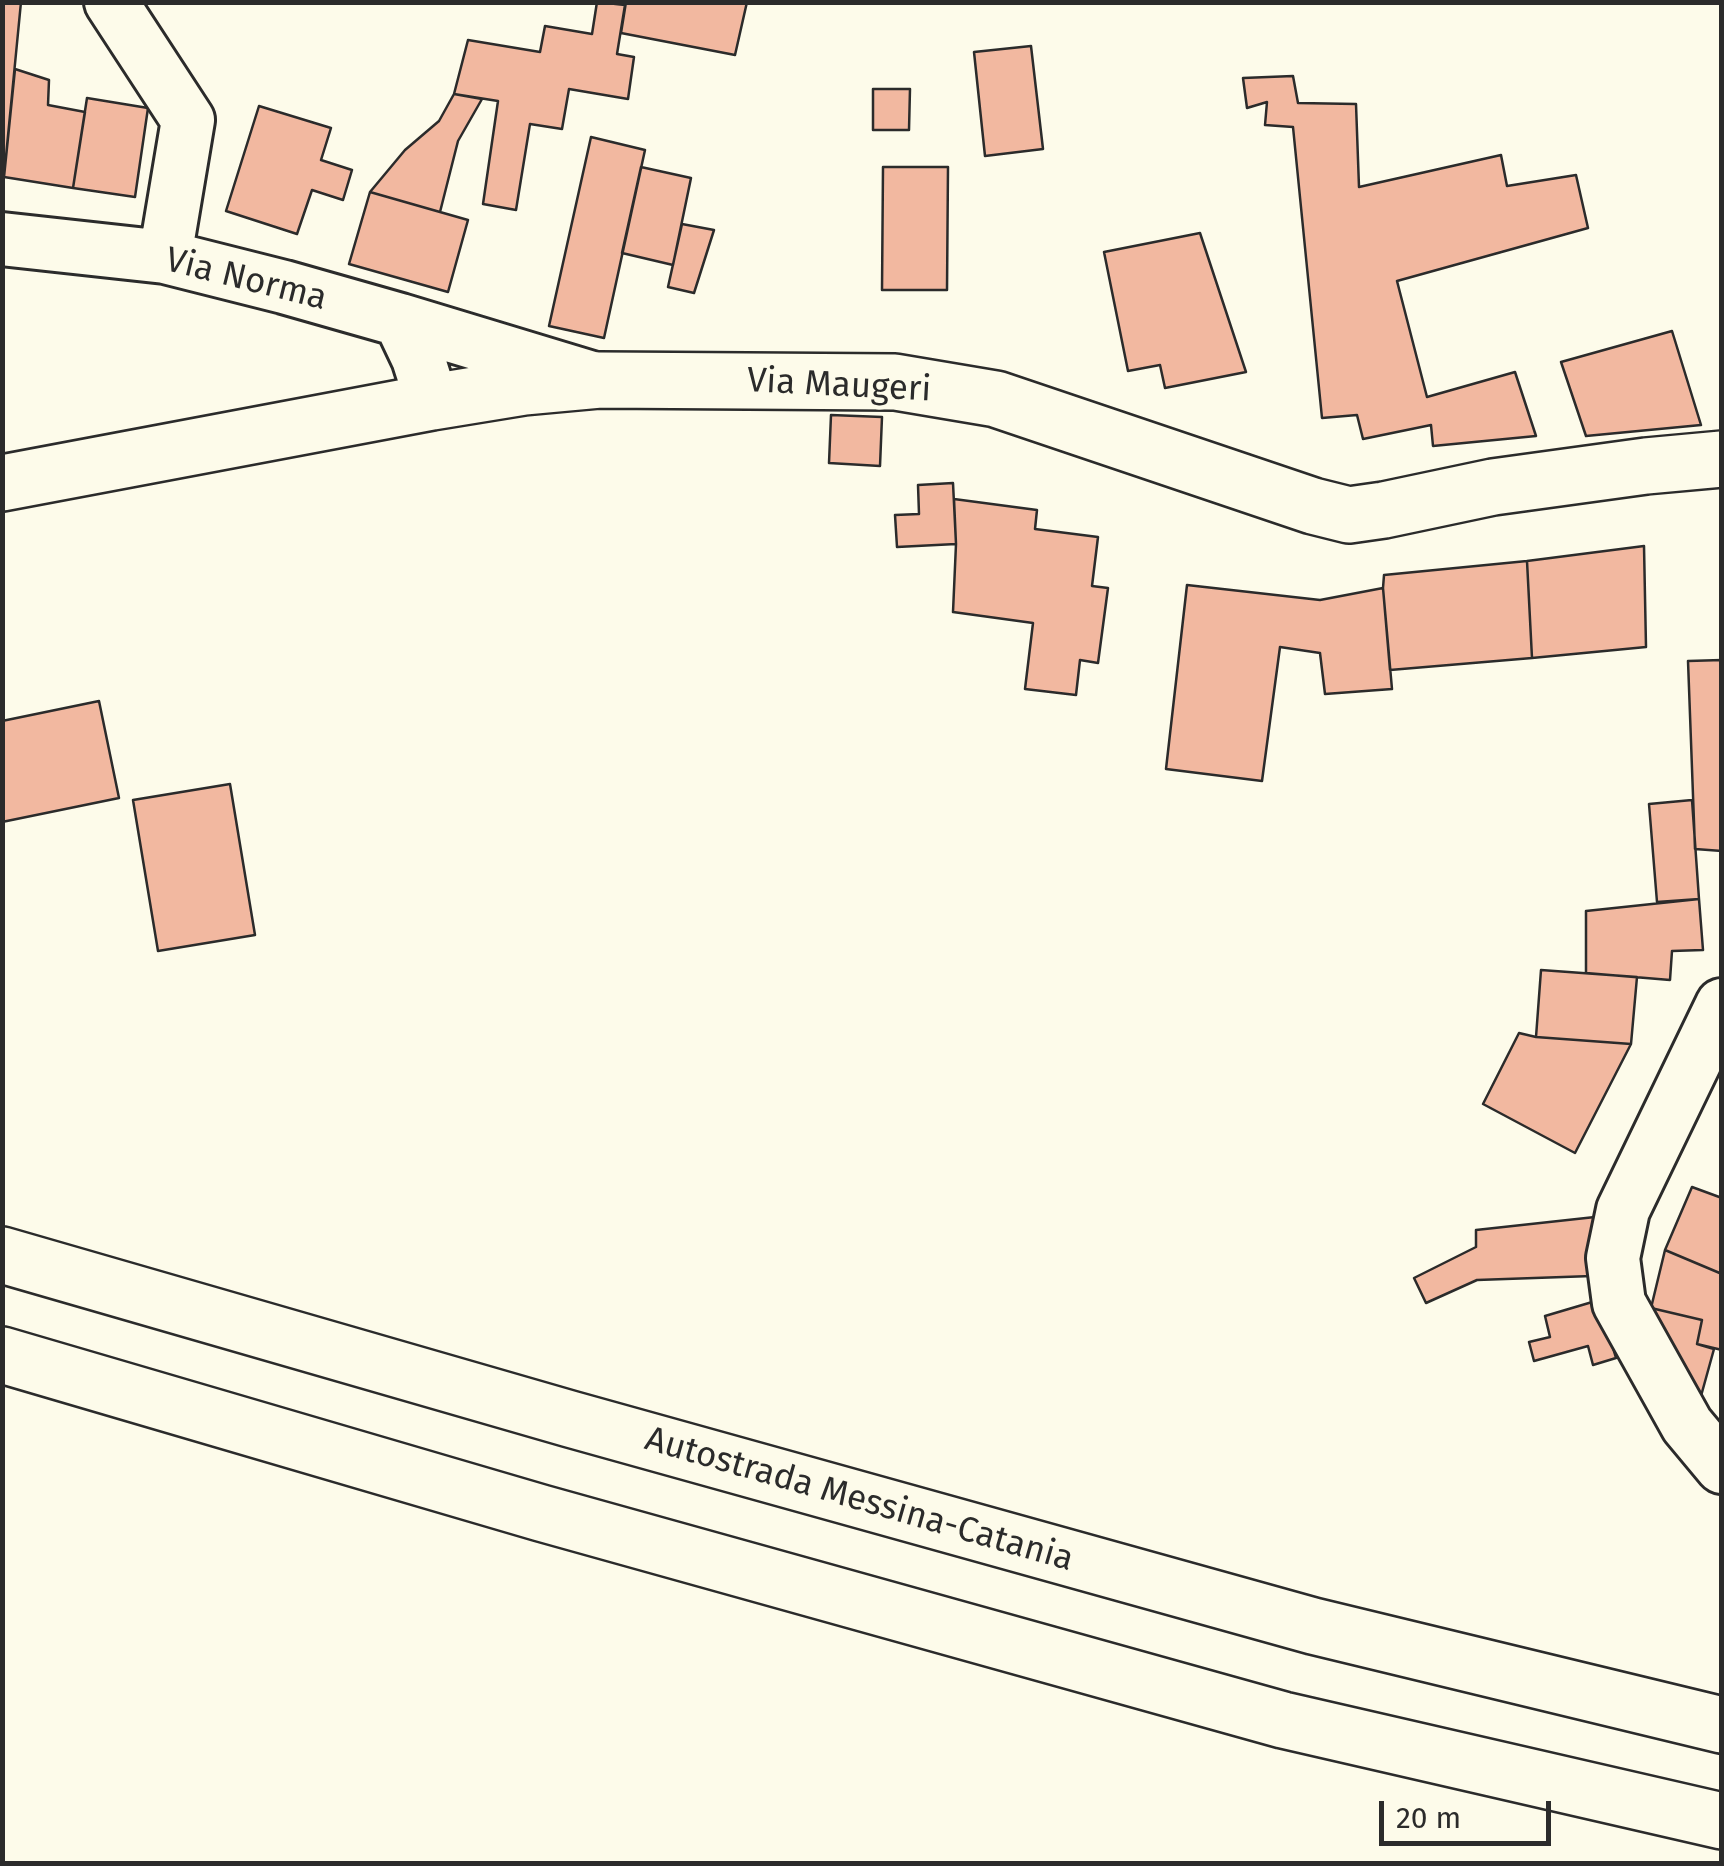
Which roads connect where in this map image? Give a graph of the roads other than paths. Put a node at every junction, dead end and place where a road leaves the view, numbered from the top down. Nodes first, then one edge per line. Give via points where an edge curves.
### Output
1 (111, 2) edge
2 (2, 239) edge
3 (165, 257) junction
4 (400, 320) junction
5 (600, 380) junction
6 (432, 402) junction
7 (1722, 460) edge
8 (2, 483) edge
9 (1722, 1006) edge
10 (2, 1255) edge
11 (2, 1355) edge
12 (1722, 1467) edge
13 (1722, 1725) edge
14 (1722, 1821) edge

1 - 3 street via 188,120
2 - 3 street, Via Norma
3 - 4 street, Via Norma
4 - 5 street, Via Norma
4 - 6 street
5 - 6 main road, Via Maugeri
5 - 7 main road, Via Maugeri via 895,382 996,399 1349,514 1493,487
6 - 8 main road, Via Maugeri
9 - 12 street via 1624,1210 1613,1258 1619,1304 1688,1426
10 - 13 main road, Autostrada Messina-Catania via 1312,1626
11 - 14 main road via 1283,1720

